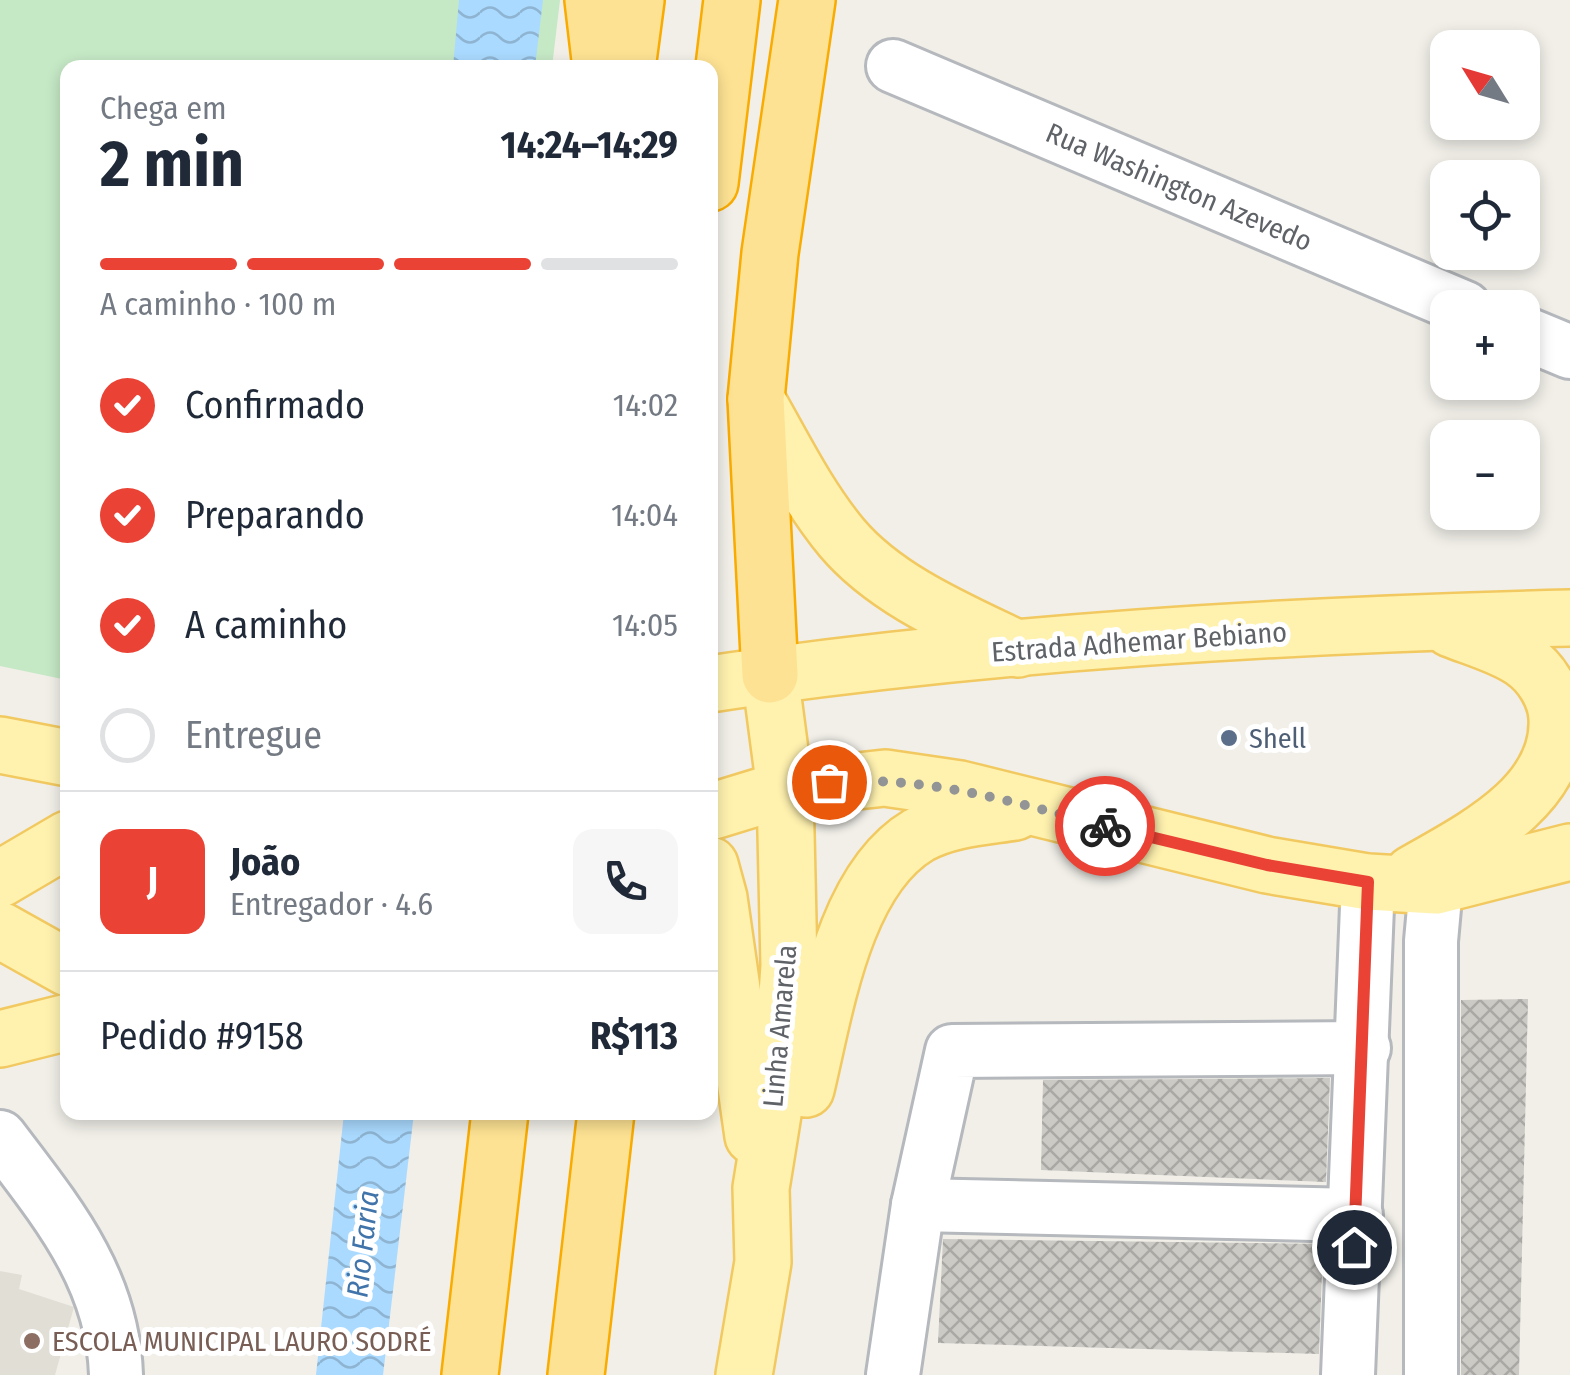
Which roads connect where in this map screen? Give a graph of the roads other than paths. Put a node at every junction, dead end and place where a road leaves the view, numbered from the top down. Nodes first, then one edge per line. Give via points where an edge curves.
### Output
1 (593, 0) edge
2 (636, 0) edge
3 (732, 0) edge
4 (808, 0) edge
5 (599, 60) edge
6 (628, 60) edge
7 (894, 66) dead end
8 (718, 116) edge
9 (1430, 293) edge
10 (1540, 340) edge
11 (1570, 352) edge
12 (756, 399) junction
13 (1570, 618) edge
14 (1435, 622) junction
15 (1018, 650) junction
16 (770, 675) junction
17 (718, 683) edge
18 (0, 745) edge
19 (60, 756) edge
20 (785, 789) junction
21 (1037, 808) junction
22 (718, 810) edge
23 (60, 844) edge
24 (1570, 852) edge
25 (0, 879) edge
26 (1400, 884) junction
27 (718, 894) edge
28 (0, 930) edge
29 (60, 964) edge
30 (60, 1024) edge
31 (0, 1039) edge
32 (1364, 1048) junction
33 (499, 1120) edge
34 (605, 1120) edge
35 (0, 1137) edge
36 (761, 1188) junction
37 (918, 1205) junction
38 (1356, 1215) junction
39 (763, 1262) junction
40 (116, 1375) edge
41 (470, 1375) edge
42 (576, 1375) edge
43 (744, 1375) edge
44 (893, 1375) edge
45 (1348, 1375) edge
46 (1431, 1375) edge

1 - 5 highway
2 - 6 highway
3 - 8 highway
4 - 12 highway
7 - 9 street, Rua Washington Azevedo
10 - 11 street
12 - 15 main road via 810,495 844,540 876,570 941,612
12 - 16 highway
13 - 14 main road, Estrada Adhemar Bebiano
14 - 15 main road, Estrada Adhemar Bebiano
14 - 26 main road via 1520,658 1539,673 1556,706 1558,738 1551,764 1486,831
15 - 16 main road, Estrada Adhemar Bebiano
16 - 17 main road, Estrada Adhemar Bebiano
16 - 20 main road, Linha Amarela
18 - 19 main road
20 - 21 main road via 886,778
20 - 22 main road
20 - 36 main road, Linha Amarela via 788,984
21 - 26 main road via 1234,858
21 - 39 main road via 946,823 916,837 852,917
23 - 25 main road
24 - 26 main road
26 - 32 street
26 - 46 street via 1430,940
27 - 36 main road
28 - 29 main road
30 - 31 main road
32 - 37 street via 952,1051
32 - 38 street
33 - 41 highway
34 - 42 highway
35 - 40 street via 86,1256 106,1304
36 - 39 main road, Linha Amarela
37 - 38 street
37 - 44 street
38 - 45 street
39 - 43 main road, Linha Amarela

